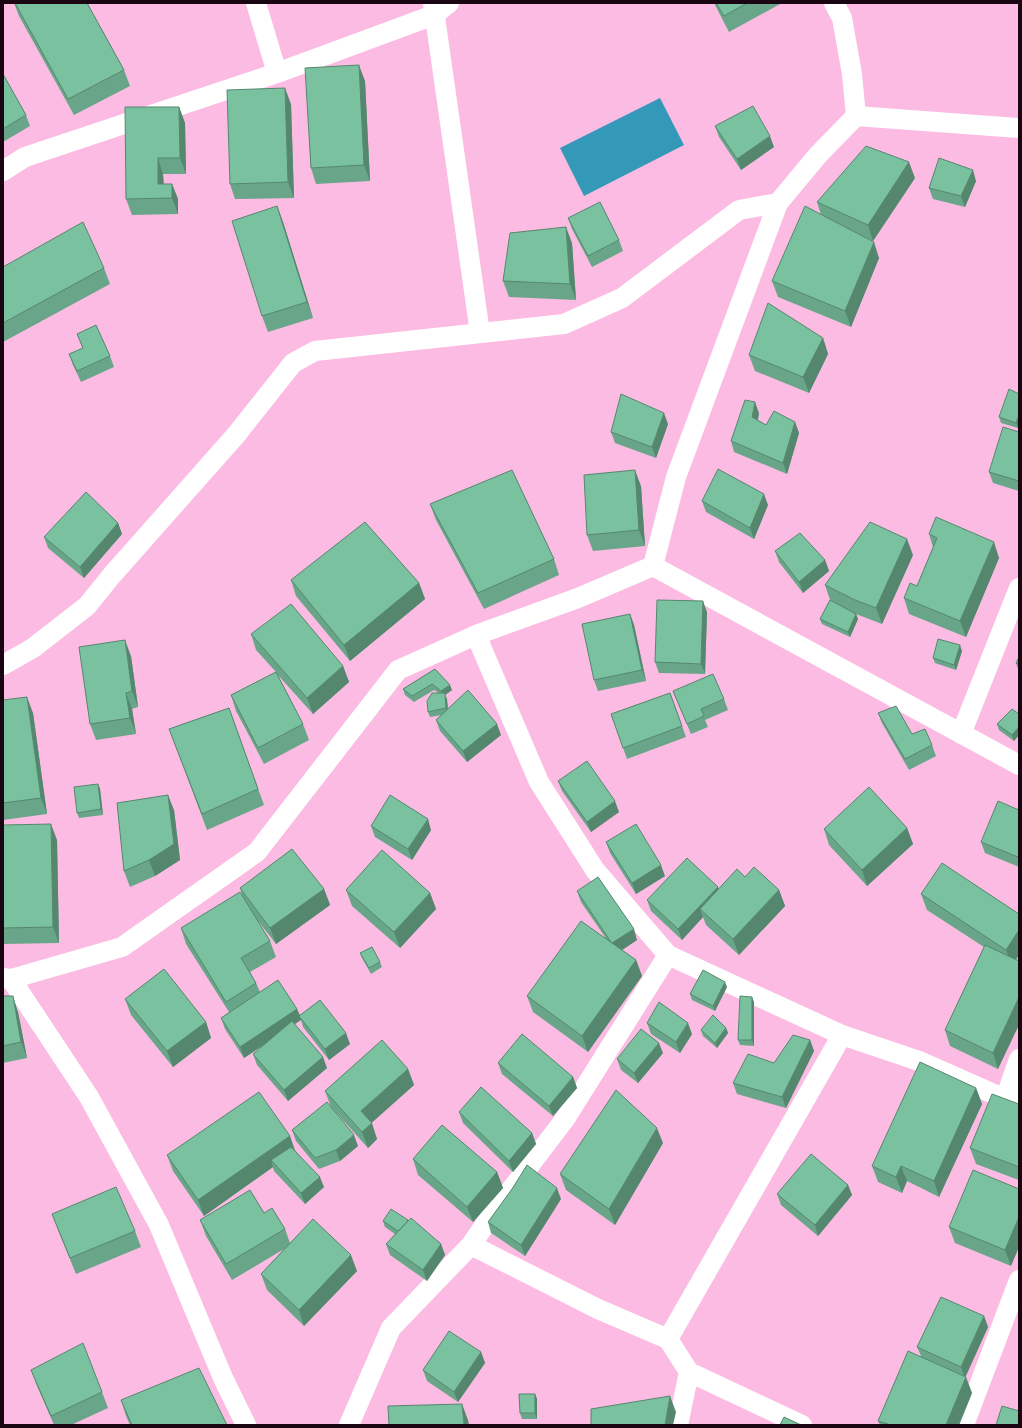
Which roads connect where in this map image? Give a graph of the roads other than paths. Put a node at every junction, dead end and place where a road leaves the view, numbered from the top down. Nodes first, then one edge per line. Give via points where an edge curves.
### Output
1 (256, 3) edge
2 (834, 3) edge
3 (438, 7) edge
4 (277, 73) junction
5 (856, 116) junction
6 (1019, 128) edge
7 (3, 171) edge
8 (778, 203) junction
9 (480, 333) junction
10 (653, 566) junction
11 (1019, 588) edge
12 (476, 635) junction
13 (3, 665) edge
14 (961, 734) junction
15 (1019, 765) edge
16 (668, 955) junction
17 (7, 979) edge
18 (842, 1035) junction
19 (1019, 1059) edge
20 (1012, 1102) edge
21 (471, 1245) junction
22 (1019, 1280) edge
23 (668, 1339) junction
24 (689, 1372) junction
25 (246, 1425) edge
26 (348, 1425) edge
27 (678, 1425) edge
28 (802, 1425) edge
29 (964, 1425) edge

1 - 4 street
2 - 5 street via 842,18
3 - 4 street
3 - 9 street
4 - 7 street via 25,157
5 - 6 street
5 - 8 street via 818,155
8 - 9 street via 739,210 622,298 564,324
8 - 10 street via 676,477
9 - 13 street via 315,351 293,363 236,435 87,606 32,648
10 - 12 street via 578,598
10 - 14 street
11 - 14 street
12 - 16 street via 540,782 595,870
12 - 17 street via 398,670 257,852 122,947
14 - 15 street
16 - 18 street
16 - 21 street via 565,1118
17 - 25 street via 89,1097 159,1225 223,1378
18 - 20 street via 919,1061
18 - 23 street
19 - 20 street
21 - 23 street via 598,1309
21 - 26 street via 391,1328
22 - 29 street
23 - 24 street
24 - 27 street
24 - 28 street

